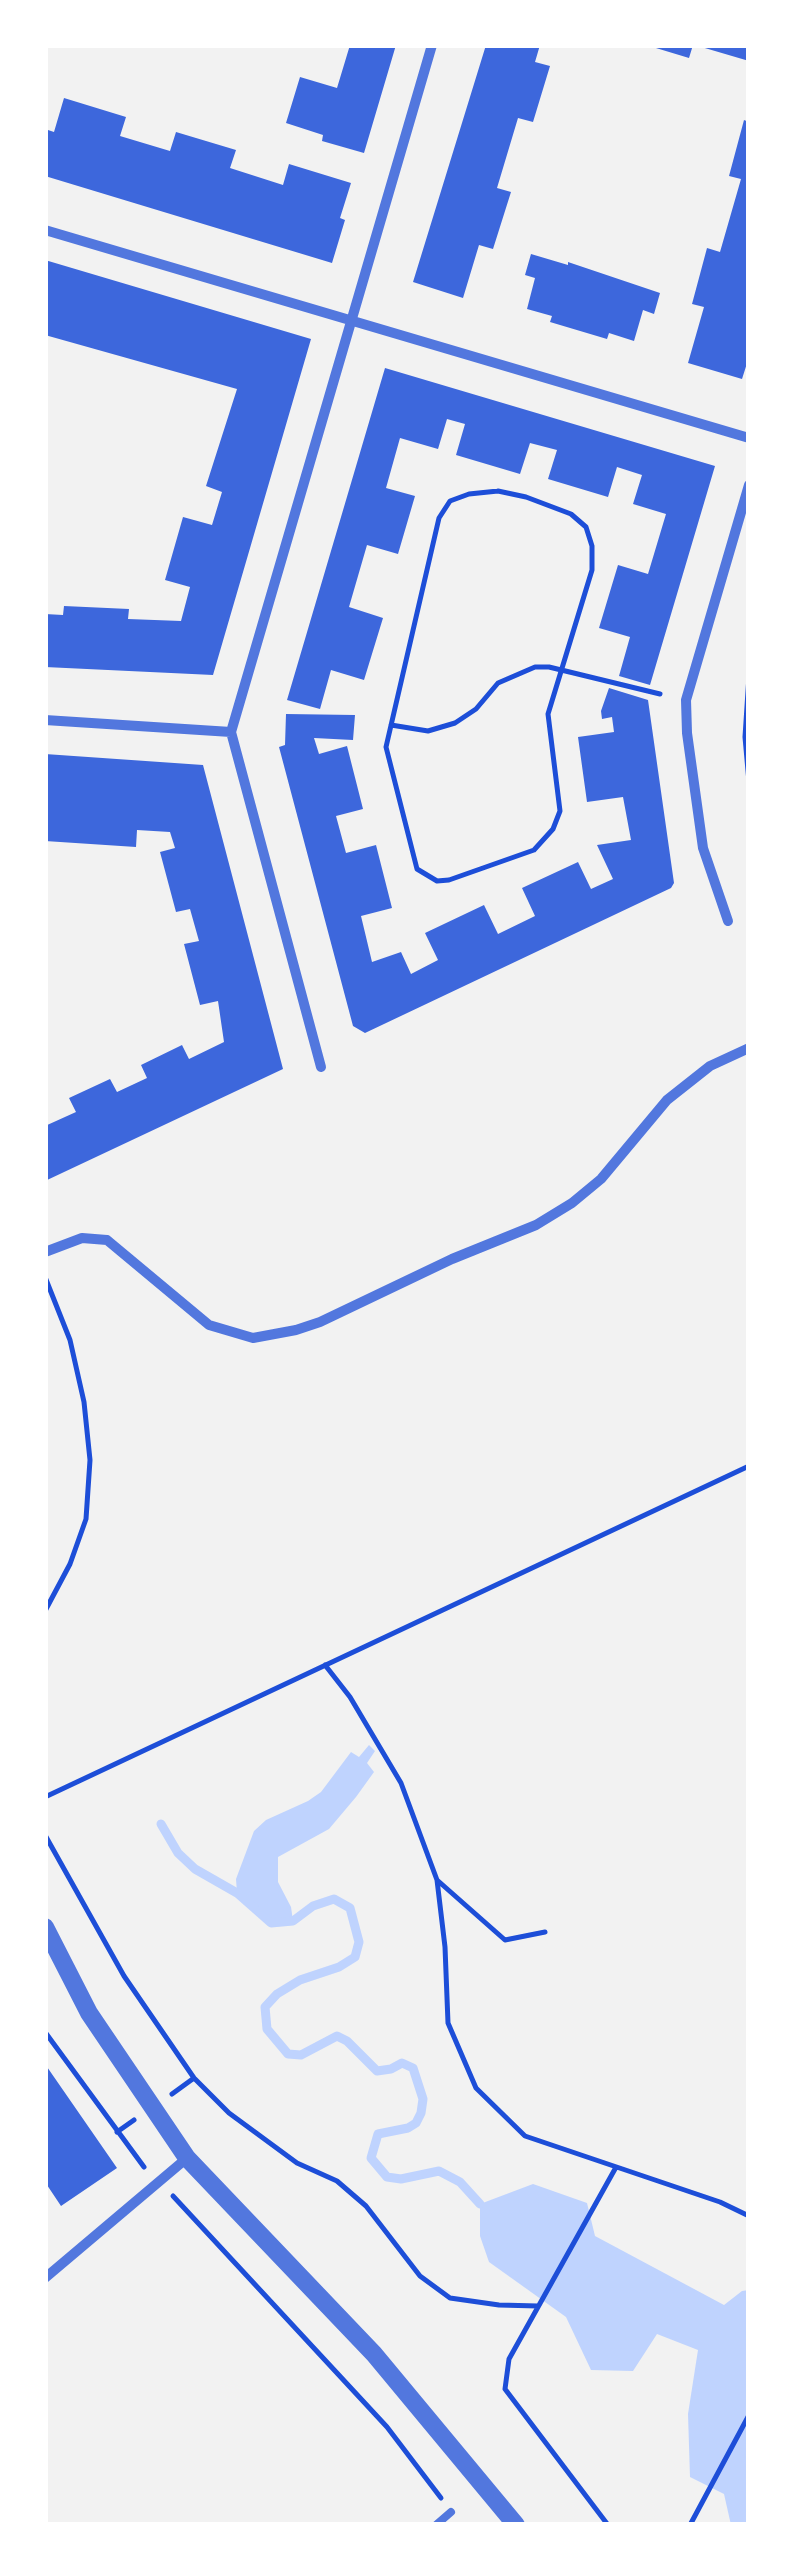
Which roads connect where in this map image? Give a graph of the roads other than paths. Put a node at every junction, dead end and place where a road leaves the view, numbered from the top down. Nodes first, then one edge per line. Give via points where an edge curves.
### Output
1 (432, 45) edge
2 (45, 230) edge
3 (350, 322) junction
4 (749, 438) edge
5 (749, 485) edge
6 (45, 720) edge
7 (231, 732) junction
8 (728, 920) dead end
9 (749, 1048) edge
10 (321, 1067) dead end
11 (45, 1252) edge
12 (45, 1927) edge
13 (186, 2158) junction
14 (45, 2278) edge
15 (451, 2512) dead end
16 (436, 2525) edge
17 (516, 2525) edge

1 - 3 street
2 - 3 street
3 - 4 street
3 - 7 street
5 - 8 street via 686,700 703,848
6 - 7 street
7 - 10 street
9 - 11 street via 710,1066 666,1100 601,1179 572,1203 320,1322 275,1336 253,1338 208,1326 106,1240 82,1238
12 - 13 street via 89,2013
13 - 14 street
13 - 17 street via 374,2354
15 - 16 lane

